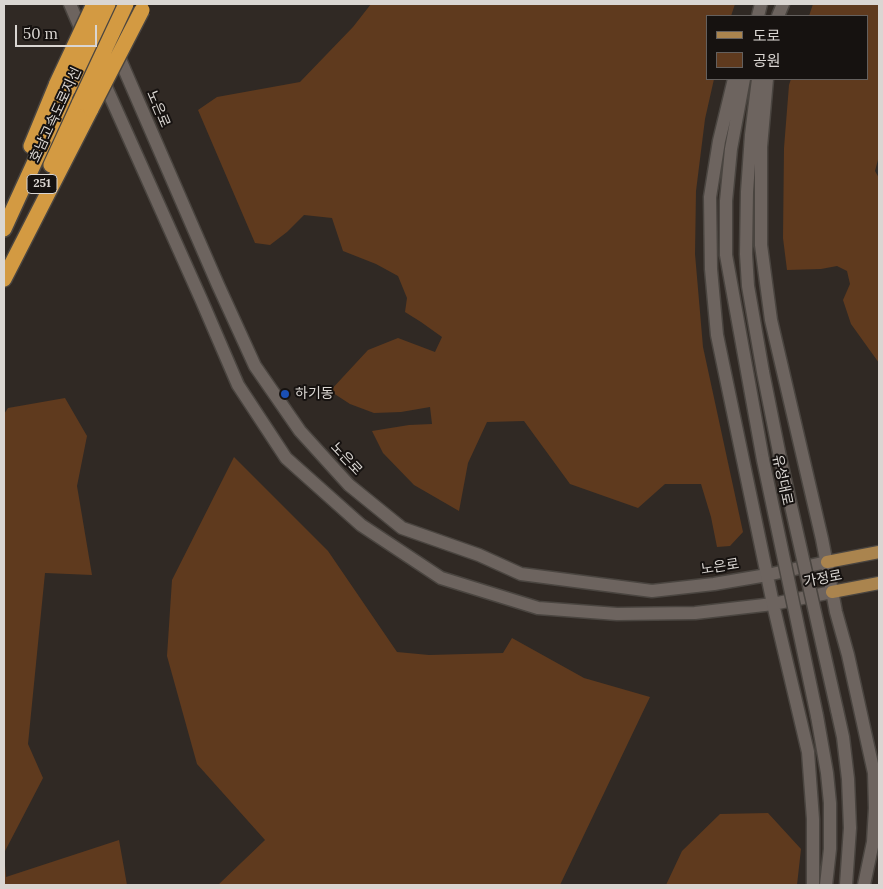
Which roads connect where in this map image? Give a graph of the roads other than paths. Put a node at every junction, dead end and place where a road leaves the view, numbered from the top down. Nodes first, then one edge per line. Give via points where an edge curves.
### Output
1 (70, 4) edge
2 (95, 4) edge
3 (108, 4) edge
4 (126, 4) edge
5 (144, 7) edge
6 (734, 80) edge
7 (744, 80) edge
8 (758, 80) edge
9 (767, 80) edge
10 (62, 86) junction
11 (86, 105) junction
12 (4, 212) edge
13 (4, 229) edge
14 (4, 266) edge
15 (4, 279) edge
16 (879, 552) edge
17 (827, 562) junction
18 (767, 575) junction
19 (879, 583) edge
20 (832, 592) junction
21 (773, 604) junction
22 (876, 837) edge
23 (813, 885) edge
24 (826, 885) edge
25 (846, 885) edge
26 (864, 885) edge

1 - 21 main road via 238,385 286,458 361,526 442,578 538,608 617,614 695,613
2 - 10 highway, bridge
2 - 18 main road, 노은로 via 255,366 300,431 349,485 402,528 479,555 520,574 652,591
3 - 10 highway, 호남고속도로지선 / 251, bridge
4 - 11 highway, 호남고속도로지선 / 251, bridge
5 - 11 highway, bridge
6 - 18 main road via 710,197 711,269 717,335
7 - 24 main road, 유성대로, bridge via 731,149 726,201 726,255 762,460 817,716 830,803
8 - 25 main road, 유성대로, bridge via 747,192 748,286 780,457 843,737 850,828
9 - 17 main road via 761,147 762,254 771,320
10 - 12 highway
10 - 13 highway, 호남고속도로지선 / 251
11 - 14 highway, 호남고속도로지선 / 251
11 - 15 highway
16 - 17 main road, 가정로
17 - 18 main road, 노은로
17 - 20 main road
18 - 21 main road
19 - 20 main road, 가정로
20 - 21 main road, 가정로
20 - 22 main road via 874,773
21 - 23 main road via 808,752 814,819
22 - 26 main road

